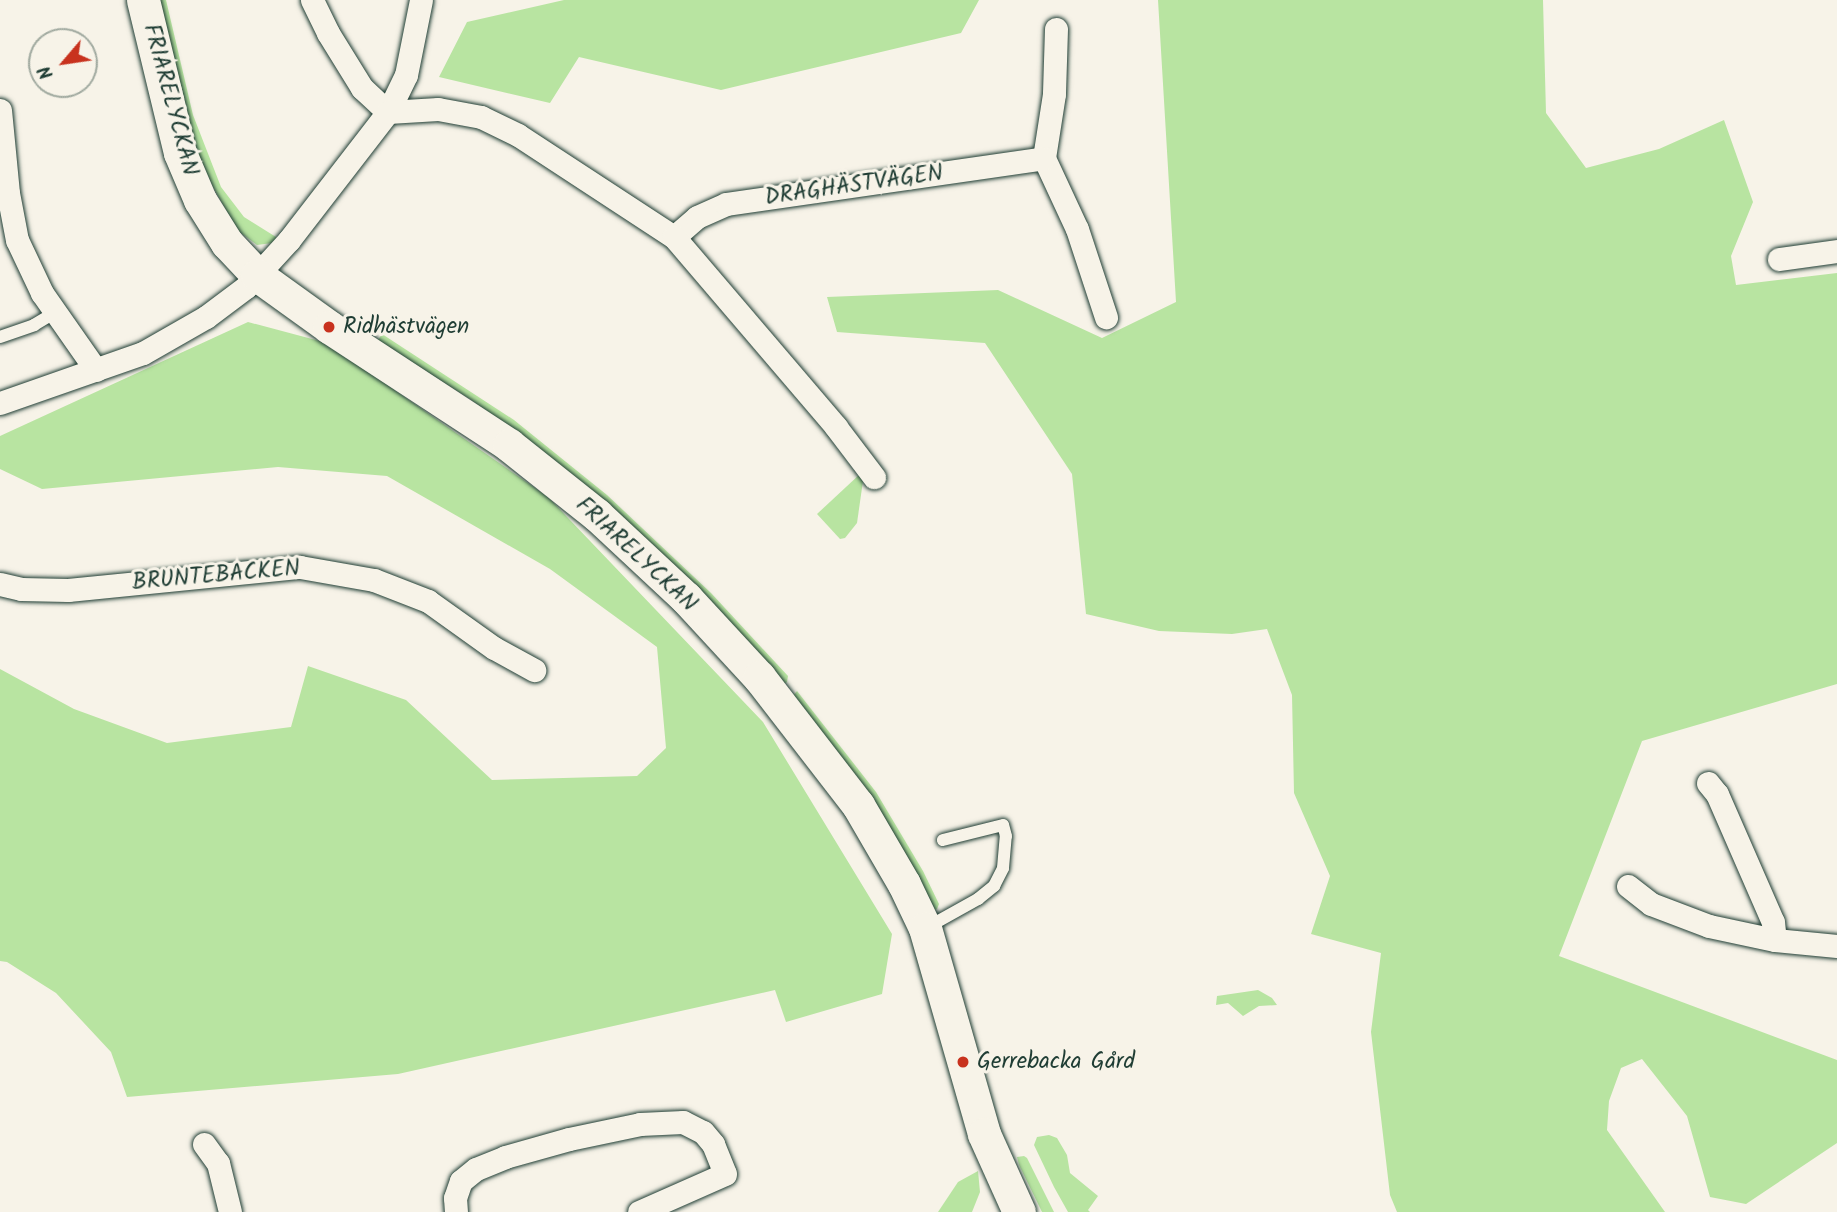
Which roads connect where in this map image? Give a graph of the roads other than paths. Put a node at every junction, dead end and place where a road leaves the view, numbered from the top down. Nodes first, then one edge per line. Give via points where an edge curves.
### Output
1 (143, 0) edge
2 (312, 0) edge
3 (421, 0) edge
4 (1056, 29) dead end
5 (0, 110) edge
6 (388, 112) junction
7 (1044, 158) junction
8 (674, 237) junction
9 (1837, 251) edge
10 (1779, 260) dead end
11 (257, 275) junction
12 (56, 312) junction
13 (1106, 317) dead end
14 (0, 337) edge
15 (96, 370) junction
16 (0, 403) edge
17 (874, 477) dead end
18 (0, 584) edge
19 (534, 670) dead end
20 (1708, 783) dead end
21 (943, 840) dead end
22 (1628, 886) dead end
23 (925, 928) junction
24 (1775, 940) junction
25 (1837, 946) edge
26 (204, 1144) dead end
27 (1017, 1211) edge
28 (230, 1212) edge
29 (456, 1212) edge
30 (639, 1212) edge

1 - 11 street, FRIARELYCKAN via 180,153 200,200 227,243
2 - 6 street via 362,88
3 - 6 street via 406,75
4 - 7 street via 1054,94
5 - 12 street via 17,240 28,269
6 - 8 street via 438,109 481,117 571,168
6 - 11 street
7 - 8 street, DRAGHÄSTVÄGEN via 726,204 697,217
7 - 13 street via 1077,229
8 - 17 street
9 - 10 street
11 - 15 street via 197,323 143,353
11 - 23 street, FRIARELYCKAN via 509,445 597,515 686,598 765,684 858,805
12 - 14 lane
12 - 15 street
15 - 16 street
18 - 19 street, BRUNTEBACKEN via 68,590 300,567 374,580 428,601
20 - 24 street via 1773,922
21 - 23 lane via 1003,825 1003,868 994,886 978,899
22 - 24 street via 1651,904 1709,926
23 - 27 street, FRIARELYCKAN via 984,1134
24 - 25 street
26 - 28 street via 218,1163
29 - 30 street via 461,1181 488,1163 640,1124 674,1121 694,1125 713,1144 725,1174

